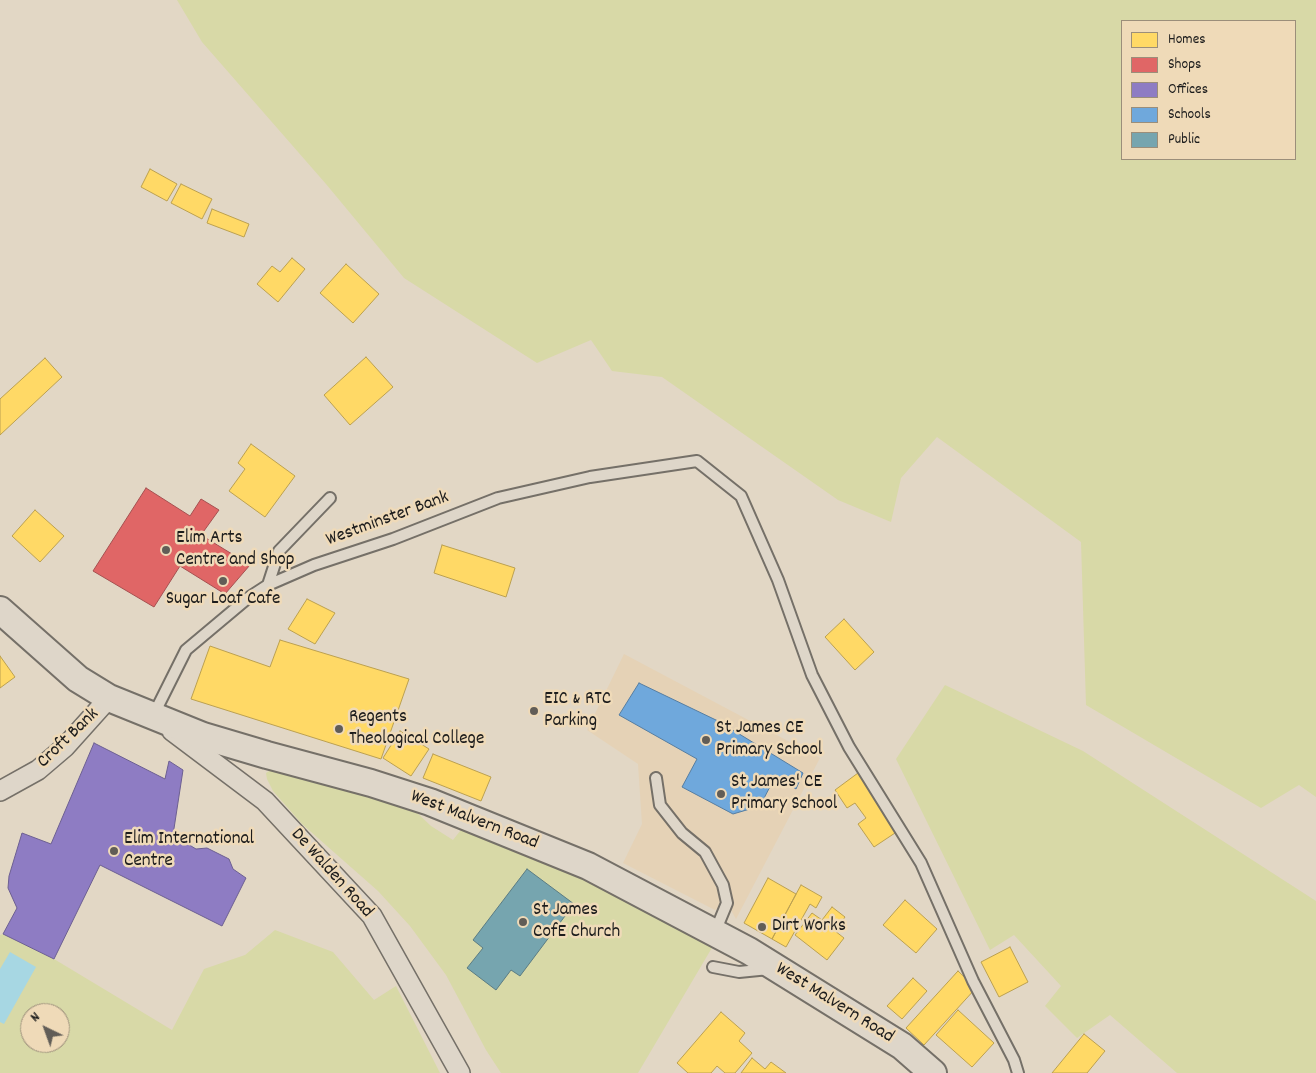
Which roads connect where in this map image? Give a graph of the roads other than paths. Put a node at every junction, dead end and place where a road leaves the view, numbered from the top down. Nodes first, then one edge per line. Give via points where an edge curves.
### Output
1 (330, 498) dead end
2 (268, 585) junction
3 (0, 610) edge
4 (109, 698) junction
5 (153, 716) junction
6 (656, 778) dead end
7 (0, 791) edge
8 (715, 933) junction
9 (713, 967) dead end
10 (777, 969) junction
11 (460, 1073) edge
12 (933, 1073) edge
13 (1018, 1073) edge

1 - 2 lane via 279,551
2 - 5 lane, Westminster Bank via 186,650
2 - 13 lane, Westminster Bank via 314,564 393,539 498,498 590,477 697,462 741,496 778,580 812,675 849,747 921,863
3 - 4 main road, West Malvern Road via 78,679
4 - 5 main road, West Malvern Road
4 - 7 street, Croft Bank via 65,747 38,770
5 - 8 main road, West Malvern Road via 203,736 430,802 588,866
5 - 11 street, De Walden Road via 265,801 372,916
6 - 8 lane via 660,804 682,833 705,852 723,885 727,903
8 - 10 main road, West Malvern Road
9 - 10 lane via 739,972
10 - 12 main road, West Malvern Road via 902,1046

